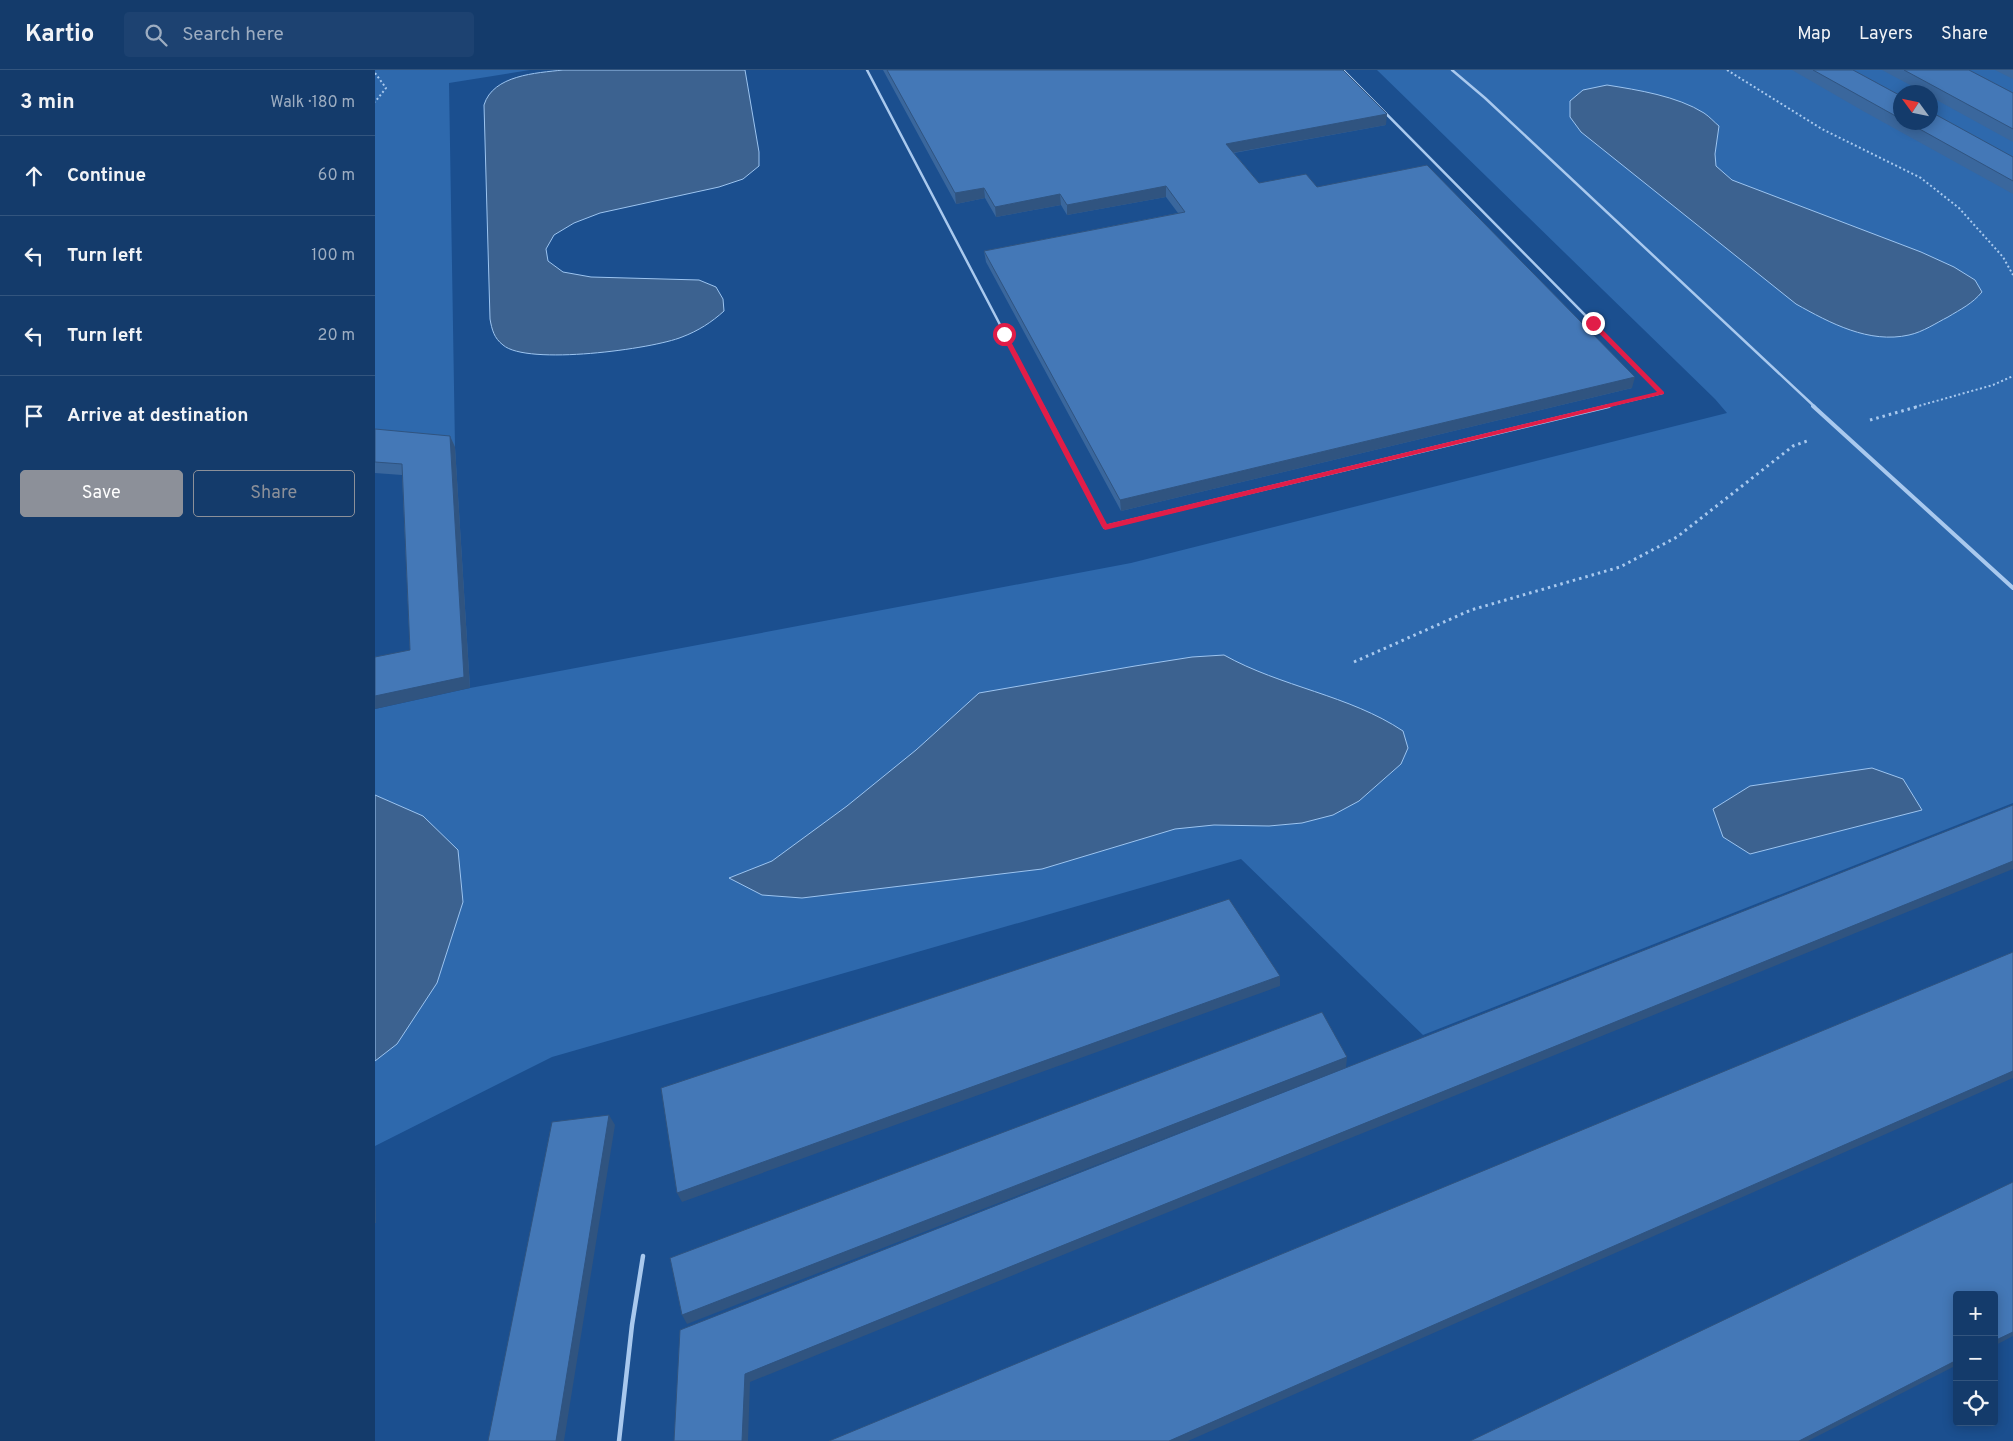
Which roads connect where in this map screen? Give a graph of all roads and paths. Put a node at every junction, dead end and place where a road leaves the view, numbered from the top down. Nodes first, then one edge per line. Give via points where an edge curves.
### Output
1 (867, 70) edge
2 (1343, 70) edge
3 (1452, 70) edge
4 (1727, 70) edge
5 (375, 73) edge
6 (375, 102) edge
7 (2013, 275) edge
8 (2013, 376) edge
9 (1838, 429) junction
10 (2013, 588) edge
11 (1354, 662) dead end
12 (643, 1256) dead end
13 (619, 1441) edge

1 - 2 lane via 1105,527 1662,393
3 - 9 lane
4 - 7 path via 1822,129 1921,178 1959,208 2003,257
5 - 6 path via 386,88
8 - 9 path via 1993,385
9 - 10 lane
9 - 11 path via 1793,446 1677,537 1620,567 1471,610
12 - 13 lane via 631,1326

